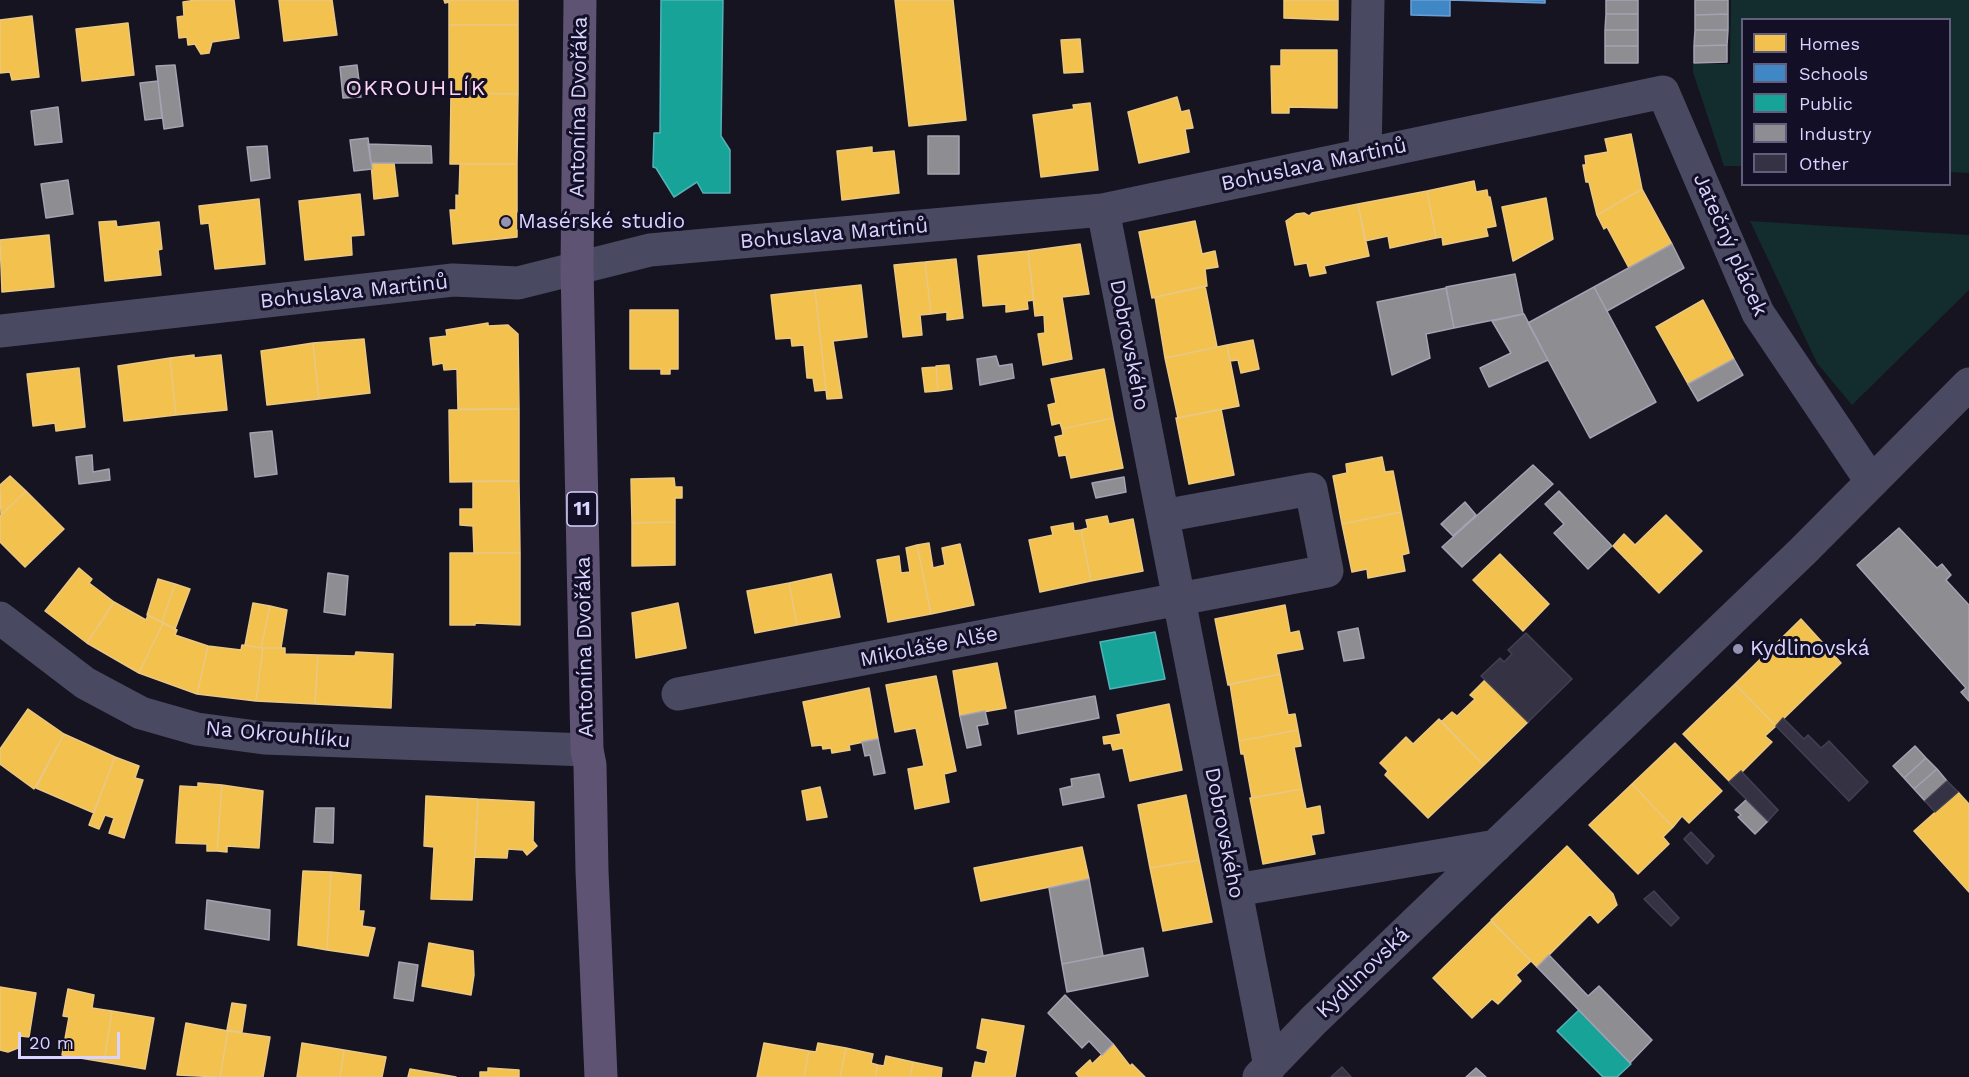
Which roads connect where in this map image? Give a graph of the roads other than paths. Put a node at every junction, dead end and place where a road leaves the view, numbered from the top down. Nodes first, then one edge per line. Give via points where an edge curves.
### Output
1 (580, 0) edge
2 (1368, 0) edge
3 (1663, 92) joint
4 (1365, 154) junction
5 (1103, 210) junction
6 (578, 268) junction
7 (0, 331) edge
8 (1969, 384) edge
9 (1870, 481) junction
10 (1162, 516) junction
11 (1179, 600) junction
12 (0, 618) edge
13 (678, 694) dead end
14 (587, 750) junction
15 (1496, 846) junction
16 (1236, 890) junction
17 (1264, 1072) edge
18 (601, 1077) edge

1 - 6 main road, Antonína Dvořáka / 11
2 - 4 street
3 - 4 street, Bohuslava Martinů
3 - 9 street, Jatečný plácek via 1758,313
4 - 5 street, Bohuslava Martinů
5 - 6 street, Bohuslava Martinů via 656,250
5 - 10 street, Dobrovského
6 - 7 street, Bohuslava Martinů via 519,283 453,280
6 - 14 main road, Antonína Dvořáka / 11
8 - 9 street, Kydlinovská
9 - 15 street, Kydlinovská via 1803,551
10 - 11 street, Dobrovského
10 - 11 street via 1311,489 1327,571
11 - 13 street, Mikoláše Alše
11 - 16 street, Dobrovského
12 - 14 street, Na Okrouhlíku via 85,683 141,714 197,729 264,738
14 - 18 main road, Antonína Dvořáka / 11
15 - 16 street
15 - 17 street, Kydlinovská
16 - 17 street, Dobrovského

